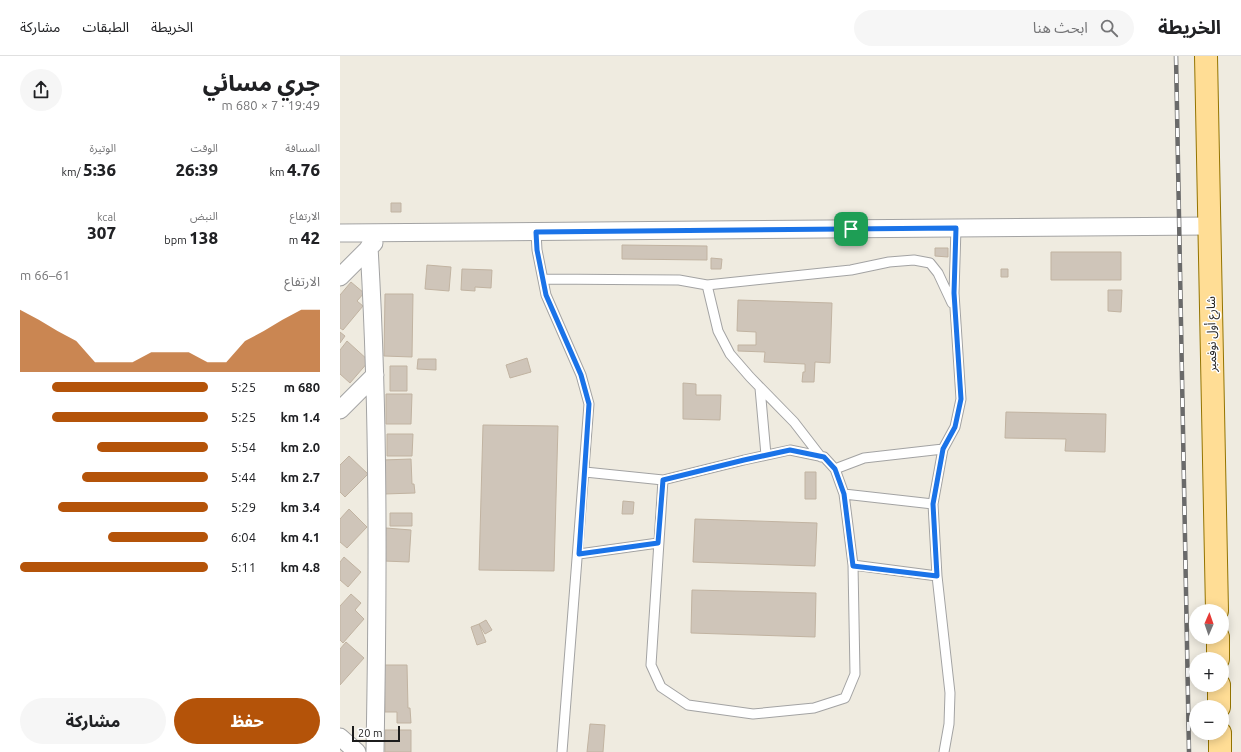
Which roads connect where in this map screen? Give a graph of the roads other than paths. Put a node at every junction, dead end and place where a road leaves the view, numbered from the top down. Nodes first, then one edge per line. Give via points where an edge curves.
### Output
1 (1206, 56) edge
2 (1209, 226) junction
3 (956, 228) junction
4 (536, 232) junction
5 (340, 233) edge
6 (384, 233) junction
7 (369, 247) junction
8 (340, 277) edge
9 (542, 279) junction
10 (707, 285) junction
11 (955, 309) junction
12 (375, 375) junction
13 (760, 388) junction
14 (340, 410) edge
15 (943, 449) junction
16 (766, 455) junction
17 (821, 457) junction
18 (835, 469) junction
19 (585, 472) junction
20 (663, 480) junction
21 (844, 494) junction
22 (933, 504) junction
23 (658, 543) junction
24 (579, 554) junction
25 (853, 566) junction
26 (937, 576) junction
27 (1217, 604) edge
28 (340, 737) edge
29 (1220, 740) edge
30 (357, 752) edge
31 (375, 752) edge
32 (562, 752) edge
33 (944, 752) edge
34 (1220, 752) edge

1 - 2 main road, شارع أول نوفمبر
2 - 3 street
2 - 27 main road, شارع أول نوفمبر
3 - 4 street
3 - 11 lane
4 - 6 street
4 - 9 lane
5 - 6 street
6 - 7 street
7 - 8 street
7 - 12 street
9 - 10 lane via 667,280
9 - 19 lane via 546,295 581,375 589,404
10 - 11 lane via 851,270 914,260 930,263 938,272
10 - 13 lane via 718,330 730,354
11 - 15 lane via 961,399 955,427
12 - 14 street
12 - 31 street via 378,566
13 - 16 lane
13 - 17 lane via 794,422
15 - 18 lane via 864,458
15 - 22 lane
16 - 17 lane via 790,450
16 - 20 lane
17 - 18 lane
18 - 21 lane
19 - 20 lane
19 - 24 lane
20 - 23 lane
21 - 22 lane
21 - 25 lane
22 - 26 lane
23 - 24 lane
23 - 25 lane via 651,665 661,687 688,705 753,714 814,708 845,698 855,674
24 - 32 lane
25 - 26 lane
26 - 33 lane via 950,693 949,724
28 - 30 street
29 - 34 main road

